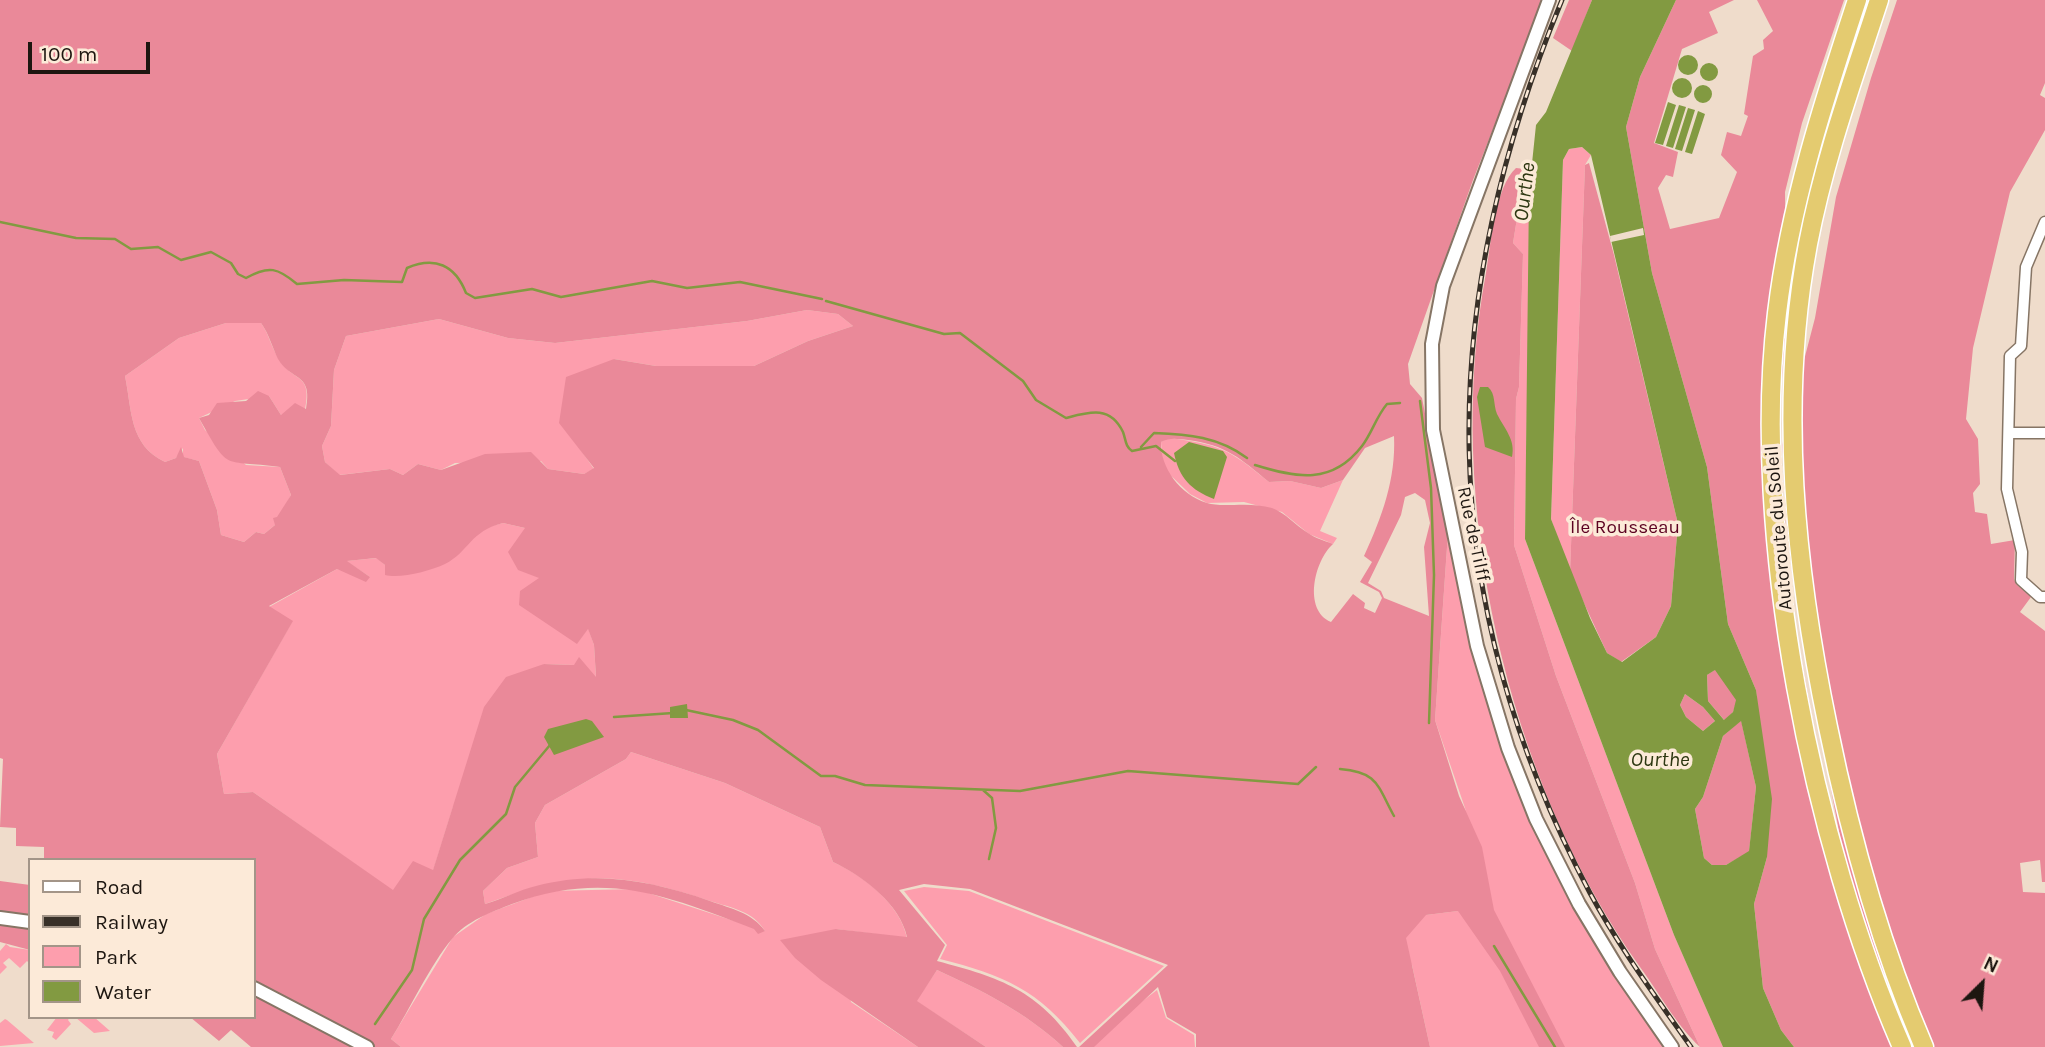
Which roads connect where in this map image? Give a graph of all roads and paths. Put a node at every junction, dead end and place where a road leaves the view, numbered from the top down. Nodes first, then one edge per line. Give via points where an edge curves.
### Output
1 (1549, 0) edge
2 (1857, 0) edge
3 (1879, 0) edge
4 (2045, 222) edge
5 (2009, 433) junction
6 (2045, 433) edge
7 (2045, 597) edge
8 (0, 919) edge
9 (28, 921) edge
10 (256, 989) edge
11 (367, 1047) edge
12 (1672, 1047) edge
13 (1902, 1047) edge
14 (1924, 1047) edge

1 - 12 main road, Rue de Tilff via 1443,286 1432,344 1433,430 1477,646 1513,760 1578,904
2 - 13 highway, Autoroute du Soleil via 1801,179 1788,240 1776,315 1772,462 1785,609 1811,755 1848,895
3 - 14 highway, Autoroute du Soleil via 1824,174 1808,244 1792,390 1793,461 1806,603 1835,762 1868,890
4 - 5 street via 2026,267 2021,346 2010,356
5 - 6 street
5 - 7 street via 2007,489 2022,552 2021,580
8 - 9 main road
10 - 11 main road

